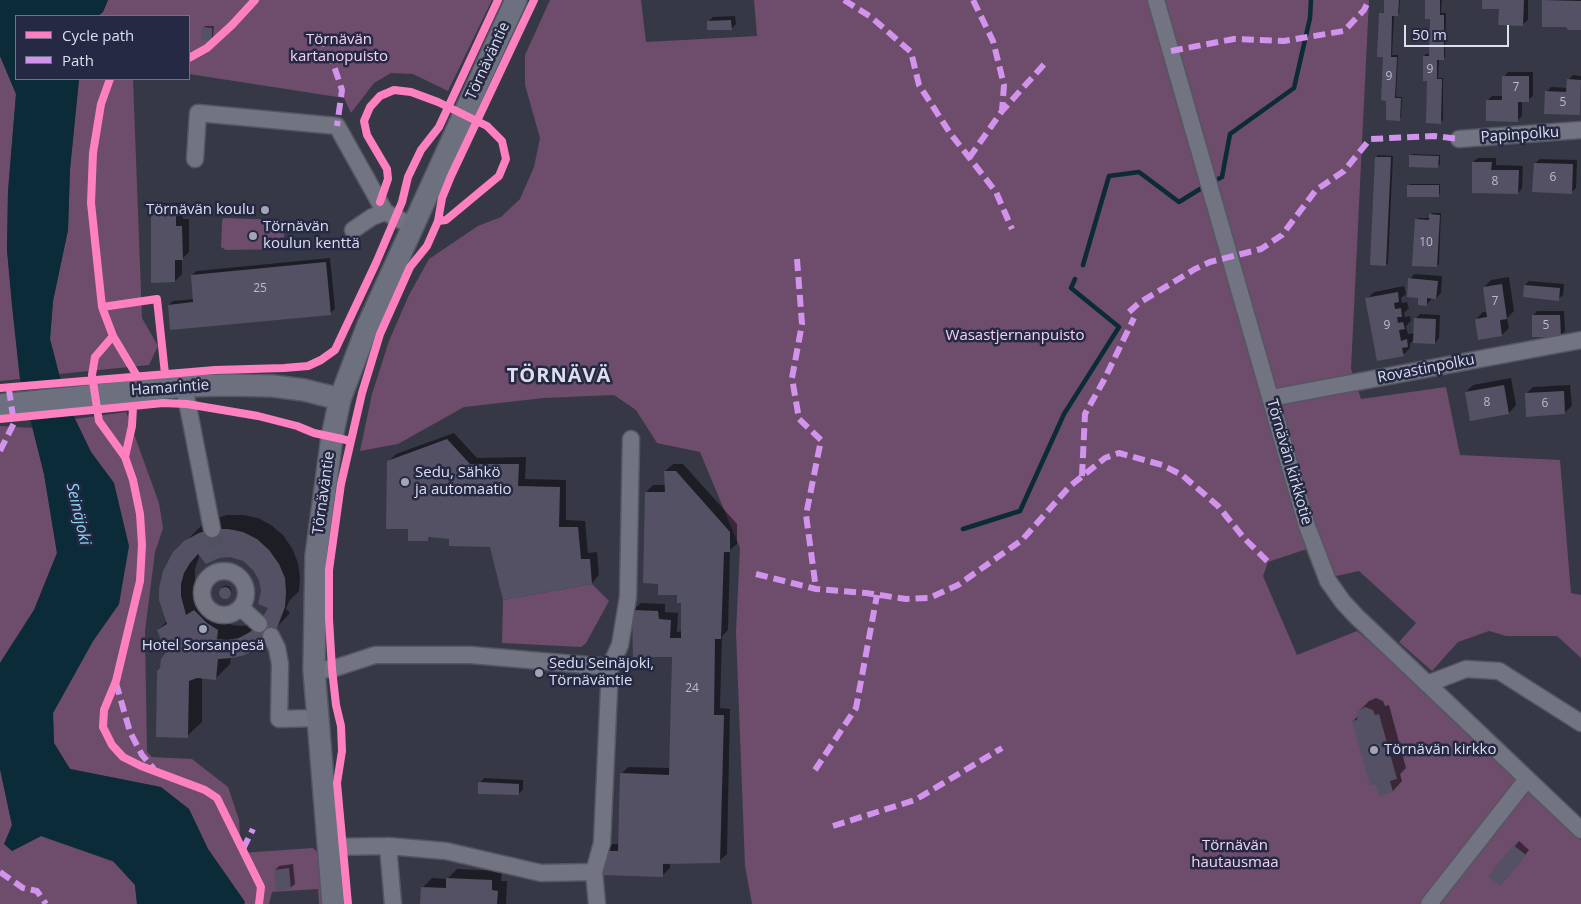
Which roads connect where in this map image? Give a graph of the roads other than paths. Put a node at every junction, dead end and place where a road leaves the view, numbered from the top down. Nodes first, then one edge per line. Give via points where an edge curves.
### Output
1 (516, 0) edge
2 (1156, 0) edge
3 (1581, 130) edge
4 (1458, 139) dead end
5 (196, 159) dead end
6 (385, 212) junction
7 (412, 226) junction
8 (353, 230) dead end
9 (1581, 340) edge
10 (184, 386) junction
11 (340, 398) junction
12 (1271, 398) junction
13 (1, 405) edge
14 (631, 439) dead end
15 (212, 529) tunnel mouth
16 (241, 608) junction
17 (259, 624) dead end
18 (271, 636) dead end
19 (610, 667) junction
20 (314, 670) junction
21 (1427, 684) junction
22 (318, 718) junction
23 (1581, 723) edge
24 (1527, 779) junction
25 (1581, 830) edge
26 (388, 846) junction
27 (328, 847) junction
28 (594, 872) junction
29 (333, 904) edge
30 (393, 904) edge
31 (597, 904) edge
32 (1429, 904) edge

1 - 7 main road, Törnäväntie
2 - 12 street, Törnävän kirkkotie
3 - 4 street, Papinpolku
5 - 6 street via 198,113 337,126
6 - 7 street
6 - 8 street
7 - 11 main road, Törnäväntie
9 - 12 street, Rovastinpolku
10 - 11 main road, Hamarintie via 274,386
10 - 13 main road, Hamarintie
10 - 15 street
11 - 20 main road, Törnäväntie via 316,556
12 - 21 street, Törnävän kirkkotie via 1307,526 1328,581 1342,602
14 - 19 street via 628,597 620,645
16 - 16 street via 235,613 220,615 206,606 202,596 203,585 219,564 235,573 244,583 247,592
16 - 17 street
18 - 22 street via 280,664 279,719
19 - 20 street via 471,655 375,655 332,669
19 - 28 street via 602,843
20 - 22 main road, Törnäväntie
21 - 23 street via 1466,669 1498,671
21 - 24 street, Törnävän kirkkotie
22 - 27 main road, Törnäväntie
24 - 25 street, Törnävän kirkkotie
24 - 32 street
26 - 27 street
26 - 28 street via 446,851 541,873
26 - 30 street
27 - 29 main road, Törnäväntie
28 - 31 street

